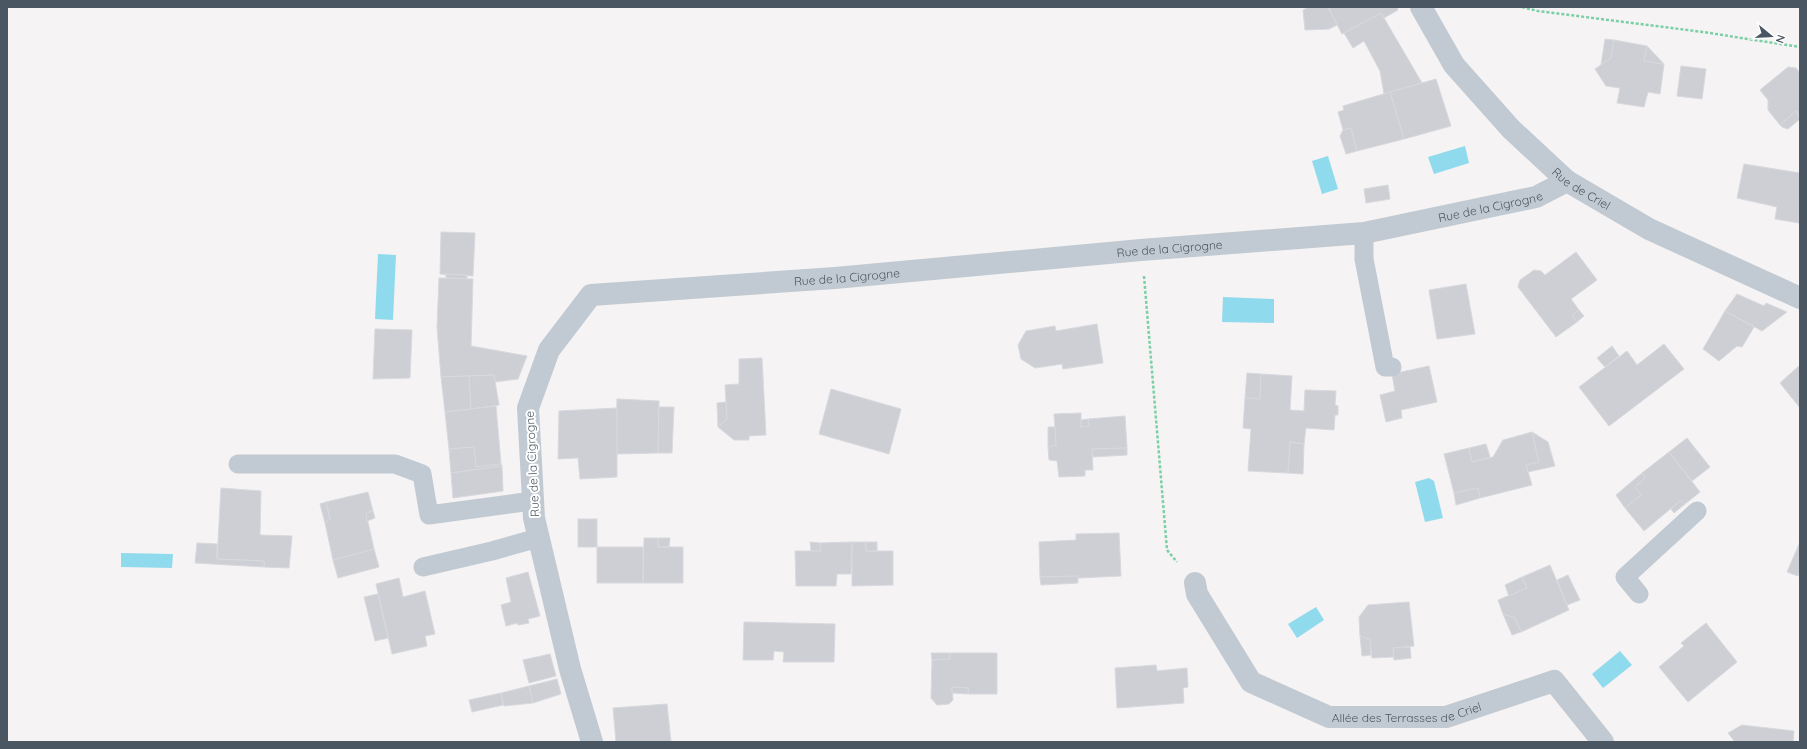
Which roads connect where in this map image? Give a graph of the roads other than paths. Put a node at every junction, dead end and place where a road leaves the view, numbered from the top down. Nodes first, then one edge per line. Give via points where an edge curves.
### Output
1 (1421, 7) edge
2 (1566, 181) junction
3 (1364, 233) junction
4 (1800, 298) edge
5 (1392, 367) dead end
6 (238, 464) dead end
7 (532, 501) junction
8 (1698, 511) dead end
9 (538, 538) junction
10 (423, 568) dead end
11 (1196, 583) road end
12 (1639, 594) dead end
13 (592, 742) edge
14 (1603, 742) edge

1 - 2 street, Rue de Criel via 1454,65 1511,129
2 - 3 street, Rue de la Cigrogne via 1536,197
2 - 4 street, Rue de Criel via 1649,228
3 - 5 lane via 1364,259 1385,367
3 - 7 street, Rue de la Cigrogne via 842,277 591,295 548,350 528,408
6 - 7 lane via 395,464 422,474 429,515
7 - 9 street, Rue de la Cigrogne
8 - 12 lane via 1625,577
9 - 10 lane
9 - 13 street, Rue de la Cigrogne via 570,669
11 - 14 street, Allée des Terrasses de Criel via 1197,594 1251,682 1329,717 1446,716 1554,681

